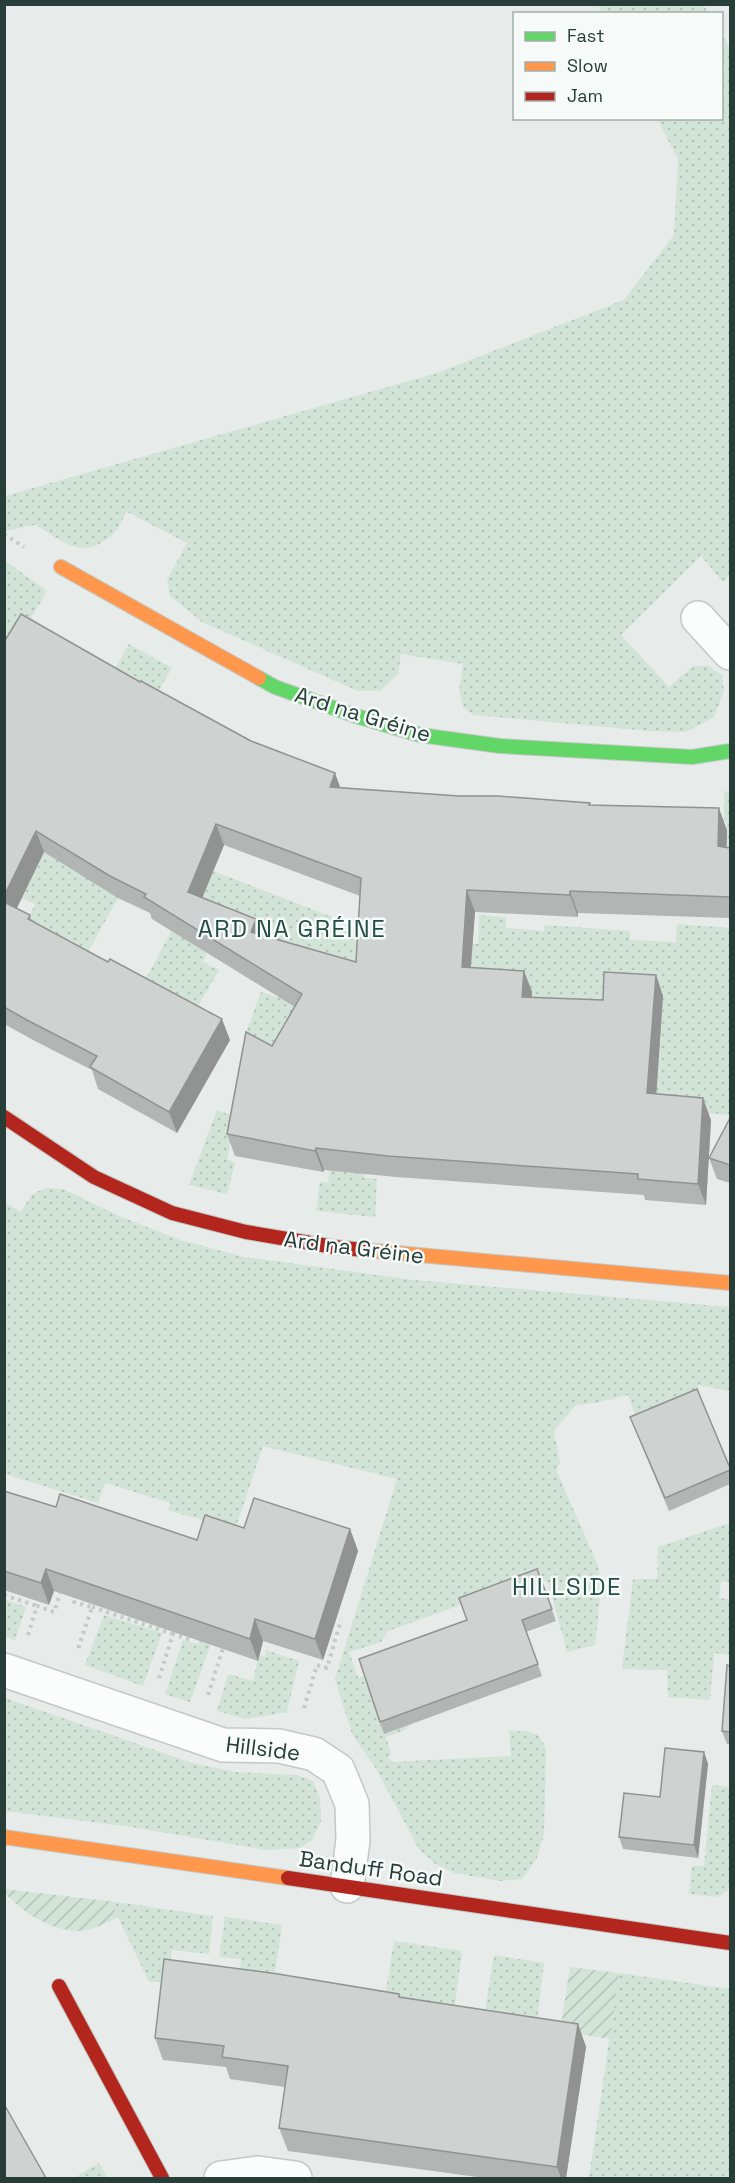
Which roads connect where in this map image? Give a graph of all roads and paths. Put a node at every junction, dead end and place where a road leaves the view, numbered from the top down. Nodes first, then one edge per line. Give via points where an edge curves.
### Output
1 (61, 567) dead end
2 (698, 618) dead end
3 (730, 653) edge
4 (730, 751) edge
5 (4, 1117) edge
6 (730, 1283) edge
7 (65, 1578) edge
8 (79, 1588) edge
9 (4, 1595) edge
10 (37, 1606) junction
11 (92, 1607) junction
12 (341, 1620) dead end
13 (195, 1625) edge
14 (173, 1634) junction
15 (228, 1636) edge
16 (26, 1639) dead end
17 (76, 1658) dead end
18 (4, 1670) edge
19 (156, 1685) dead end
20 (207, 1696) dead end
21 (303, 1712) dead end
22 (4, 1837) edge
23 (347, 1886) junction
24 (730, 1943) edge
25 (59, 1986) dead end
26 (162, 2178) edge
27 (221, 2178) edge
28 (295, 2178) edge

1 - 4 street, Ard na Gréine via 275,687 420,735 500,746 692,758
2 - 3 street
5 - 6 street, Ard na Gréine via 94,1177 172,1214 246,1232 334,1247
7 - 10 path via 54,1612
8 - 11 path via 74,1602
9 - 10 path
10 - 16 path
11 - 14 path
11 - 17 path
12 - 21 path via 327,1668 317,1665
13 - 14 path via 191,1640
14 - 19 path
15 - 20 path
18 - 23 street, Hillside via 223,1745 279,1746 314,1754 338,1770 352,1804 353,1840
22 - 23 street, Banduff Road
23 - 24 street, Banduff Road
25 - 26 street
27 - 28 street via 258,2173

